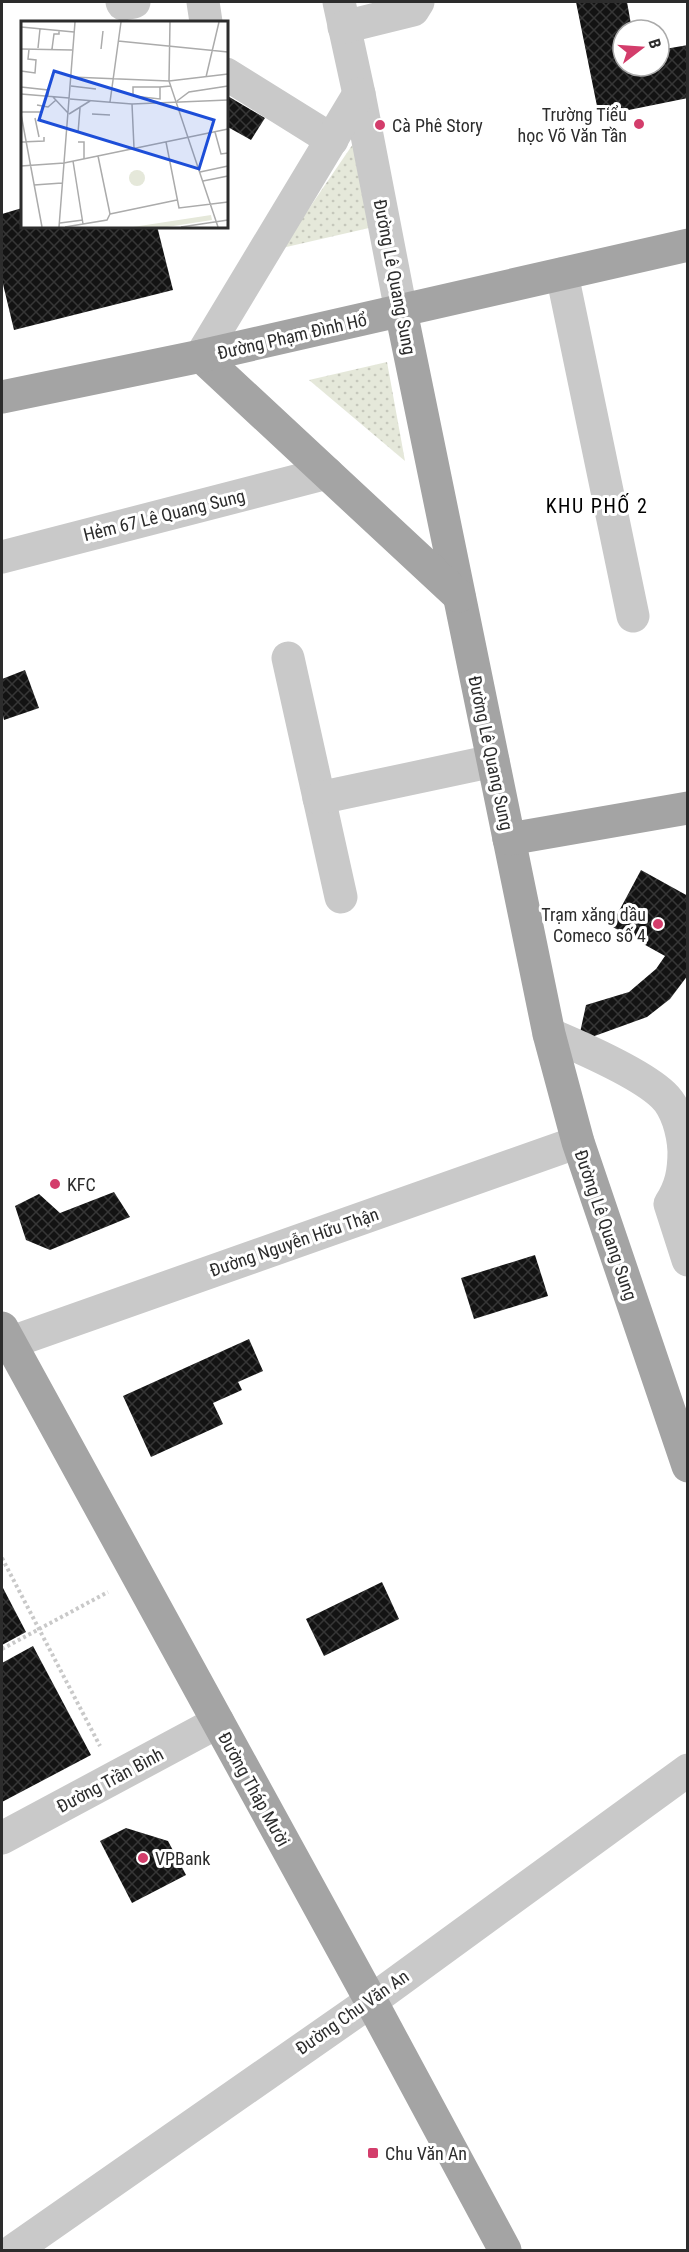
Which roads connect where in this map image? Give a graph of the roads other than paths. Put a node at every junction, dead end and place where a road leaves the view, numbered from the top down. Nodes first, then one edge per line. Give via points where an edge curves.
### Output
1 (122, 2) edge
2 (134, 2) edge
3 (203, 2) edge
4 (418, 2) edge
5 (342, 14) edge
6 (206, 21) edge
7 (228, 75) edge
8 (359, 94) junction
9 (332, 141) junction
10 (686, 253) edge
11 (562, 274) junction
12 (401, 311) junction
13 (201, 356) junction
14 (2, 397) edge
15 (327, 473) junction
16 (2, 556) edge
17 (459, 596) junction
18 (633, 616) dead end
19 (288, 658) dead end
20 (493, 761) junction
21 (319, 798) junction
22 (687, 808) edge
23 (509, 839) junction
24 (342, 897) dead end
25 (549, 1034) junction
26 (682, 1113) edge
27 (578, 1142) junction
28 (687, 1260) edge
29 (5, 1335) edge
30 (687, 1466) edge
31 (218, 1722) junction
32 (687, 1770) edge
33 (2, 1838) edge
34 (371, 2001) junction
35 (14, 2250) edge
36 (505, 2250) edge

1 - 2 street
3 - 6 street
4 - 5 street, Đường Lê Quang Sung via 413,10
5 - 8 street, Đường Lê Quang Sung
7 - 9 street
8 - 9 street
8 - 12 street, Đường Lê Quang Sung
9 - 13 street
10 - 11 main road, Đường Phạm Đình Hổ
11 - 12 main road, Đường Phạm Đình Hổ
11 - 18 street
12 - 13 main road, Đường Phạm Đình Hổ
12 - 17 main road, Đường Lê Quang Sung
13 - 14 main road, Đường Phạm Đình Hổ
13 - 15 main road
15 - 16 street, Hẻm 67 Lê Quang Sung
15 - 17 main road
17 - 20 main road, Đường Lê Quang Sung
19 - 21 street
20 - 21 street
20 - 23 main road, Đường Lê Quang Sung
21 - 24 street
22 - 23 main road
23 - 25 main road, Đường Lê Quang Sung
25 - 26 street via 642,1080
25 - 27 main road, Đường Lê Quang Sung
26 - 28 street via 684,1168 679,1190 670,1204
27 - 29 street, Đường Nguyễn Hữu Thận
27 - 30 main road, Đường Lê Quang Sung
29 - 31 main road, Đường Tháp Mười
31 - 33 street, Đường Trần Bình
31 - 34 main road, Đường Tháp Mười
32 - 34 street, Đường Chu Văn An
34 - 35 street, Đường Chu Văn An
34 - 36 main road, Đường Tháp Mười

